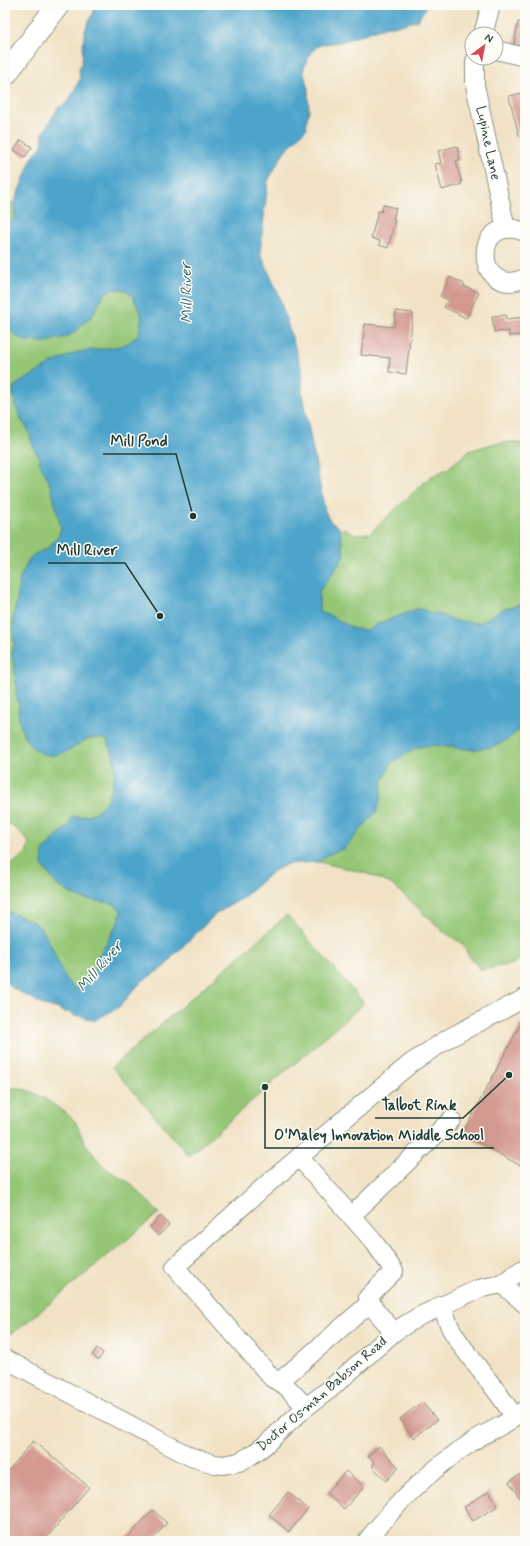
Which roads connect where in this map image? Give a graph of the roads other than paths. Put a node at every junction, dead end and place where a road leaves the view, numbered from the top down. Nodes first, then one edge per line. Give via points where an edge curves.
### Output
1 (58, 5) edge
2 (491, 5) edge
3 (485, 26) edge
4 (504, 52) edge
5 (525, 57) edge
6 (475, 66) edge
7 (5, 75) edge
8 (506, 228) junction
9 (525, 232) edge
10 (525, 278) edge
11 (525, 998) edge
12 (450, 1120) dead end
13 (299, 1157) junction
14 (351, 1216) junction
15 (525, 1268) edge
16 (502, 1284) junction
17 (371, 1302) junction
18 (525, 1304) edge
19 (442, 1306) junction
20 (394, 1332) junction
21 (5, 1359) edge
22 (279, 1382) junction
23 (306, 1407) junction
24 (520, 1414) edge
25 (367, 1541) edge

1 - 7 main road
2 - 3 street
4 - 5 street
6 - 8 street, Lupine Lane via 475,85
8 - 9 street via 516,228
8 - 10 street via 489,240 485,250 485,261 489,270 506,282 517,282
11 - 13 street via 449,1038 411,1063
12 - 14 street
13 - 14 street
13 - 22 street via 175,1267 272,1378
14 - 17 street via 374,1242 394,1271 368,1297
15 - 16 street
16 - 18 street
16 - 19 street, Doctor Osman Babson Road via 478,1289
17 - 20 street
17 - 22 street
19 - 20 street, Doctor Osman Babson Road via 418,1316
19 - 24 street via 459,1342
20 - 23 street, Doctor Osman Babson Road
21 - 23 street, Doctor Osman Babson Road via 191,1457 215,1464 231,1464 250,1456
22 - 23 street
24 - 25 street via 441,1464 405,1497

